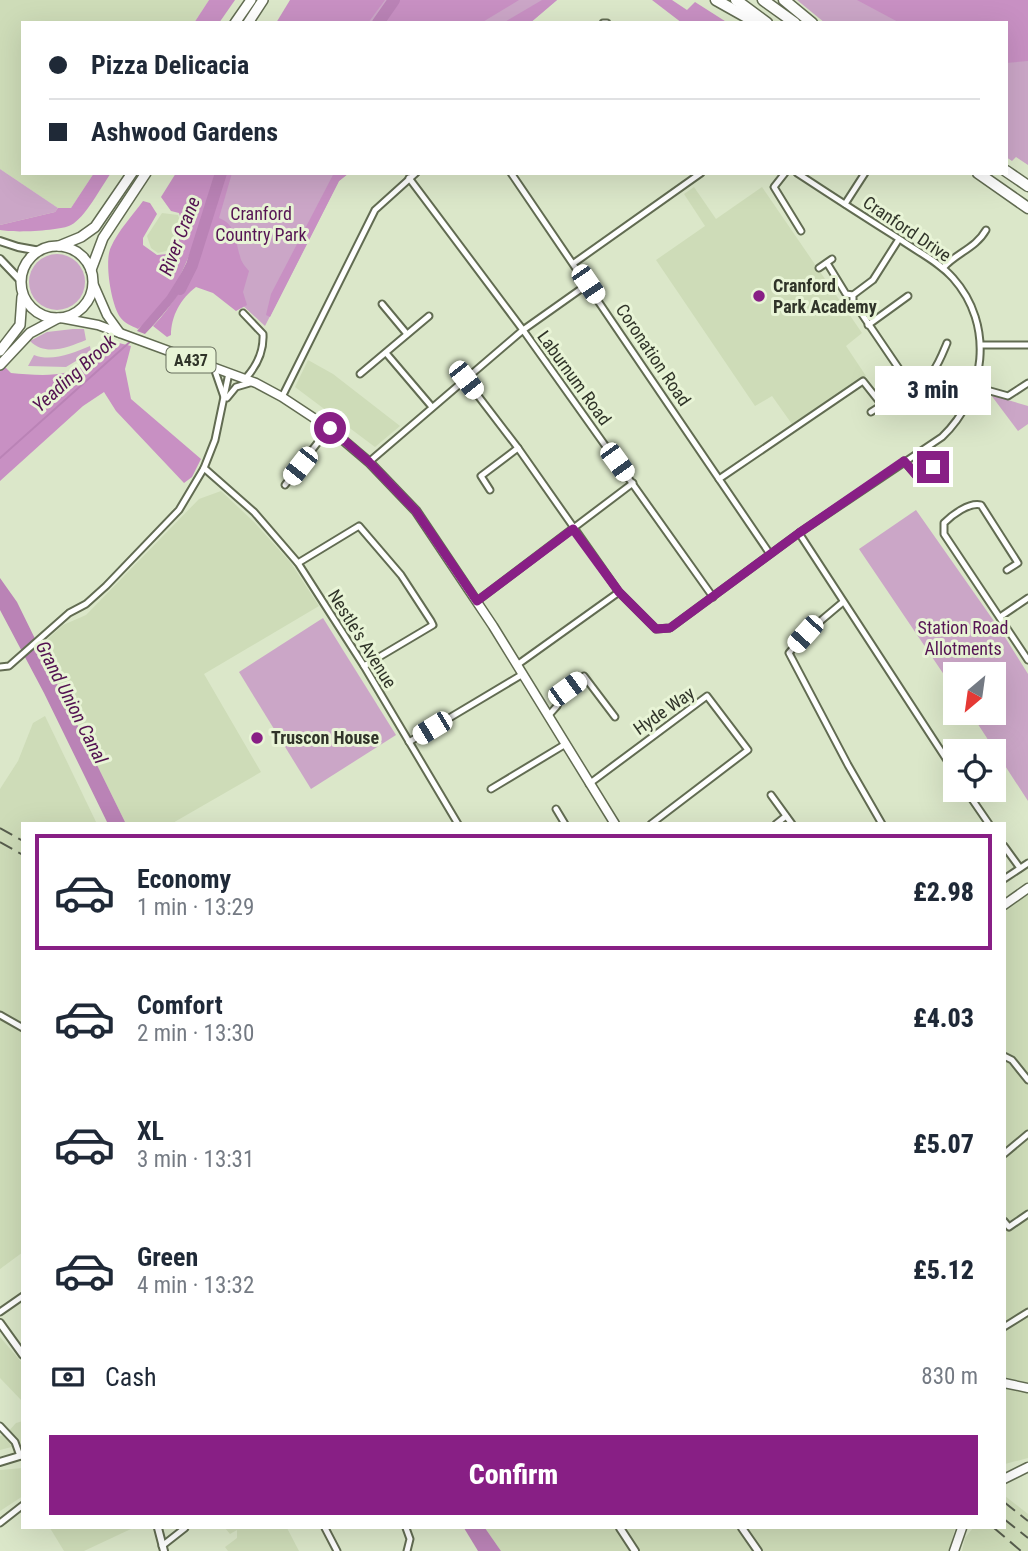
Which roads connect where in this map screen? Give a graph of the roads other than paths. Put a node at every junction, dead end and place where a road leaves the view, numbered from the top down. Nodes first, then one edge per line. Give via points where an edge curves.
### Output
1 (251, 0) edge
2 (263, 0) edge
3 (716, 0) edge
4 (736, 0) edge
5 (763, 0) edge
6 (784, 0) edge
7 (236, 21) edge
8 (249, 21) edge
9 (753, 21) edge
10 (764, 21) edge
11 (792, 21) edge
12 (810, 21) edge
13 (1008, 172) edge
14 (131, 175) edge
15 (145, 175) edge
16 (413, 175) edge
17 (512, 175) edge
18 (698, 175) edge
19 (783, 175) edge
20 (800, 175) edge
21 (864, 175) edge
22 (981, 175) edge
23 (409, 178) junction
24 (1028, 187) edge
25 (845, 204) junction
26 (1028, 208) edge
27 (986, 230) dead end
28 (801, 231) dead end
29 (899, 239) junction
30 (0, 241) edge
31 (58, 246) junction
32 (40, 251) junction
33 (0, 259) edge
34 (574, 263) junction
35 (818, 268) dead end
36 (943, 268) junction
37 (91, 270) junction
38 (21, 281) junction
39 (93, 283) junction
40 (588, 284) junction
41 (22, 292) junction
42 (853, 295) junction
43 (908, 296) dead end
44 (382, 304) dead end
45 (243, 313) dead end
46 (429, 316) dead end
47 (60, 318) junction
48 (868, 325) junction
49 (523, 330) junction
50 (121, 334) junction
51 (407, 334) junction
52 (947, 343) dead end
53 (981, 345) junction
54 (1028, 345) edge
55 (0, 351) edge
56 (386, 353) junction
57 (0, 365) edge
58 (214, 368) junction
59 (229, 373) junction
60 (360, 374) dead end
61 (466, 380) junction
62 (250, 381) junction
63 (1028, 383) edge
64 (976, 387) junction
65 (282, 397) junction
66 (225, 401) junction
67 (432, 407) junction
68 (872, 412) dead end
69 (330, 428) junction
70 (518, 448) junction
71 (947, 457) dead end
72 (904, 461) junction
73 (369, 462) junction
74 (204, 468) junction
75 (475, 468) dead end
76 (481, 476) junction
77 (719, 479) junction
78 (223, 483) junction
79 (633, 484) junction
80 (285, 485) dead end
81 (217, 489) dead end
82 (490, 490) dead end
83 (573, 529) junction
84 (799, 533) junction
85 (770, 554) junction
86 (298, 563) junction
87 (1007, 570) dead end
88 (619, 592) junction
89 (713, 597) junction
90 (1028, 597) edge
91 (477, 601) junction
92 (843, 602) junction
93 (1000, 617) junction
94 (1028, 660) edge
95 (517, 665) junction
96 (363, 666) junction
97 (0, 667) edge
98 (523, 674) junction
99 (549, 715) junction
100 (615, 717) dead end
101 (409, 742) junction
102 (564, 745) junction
103 (943, 754) edge
104 (588, 784) junction
105 (491, 789) dead end
106 (771, 794) dead end
107 (974, 802) edge
108 (556, 808) dead end
109 (786, 816) junction
110 (457, 822) edge
111 (564, 822) edge
112 (614, 822) edge
113 (654, 822) edge
114 (778, 822) edge
115 (790, 822) edge
116 (881, 822) edge
117 (988, 822) edge
118 (1006, 849) edge
119 (1028, 863) edge
120 (1020, 868) junction
121 (1006, 878) edge
122 (1028, 888) edge
123 (1006, 904) edge
124 (0, 1015) edge
125 (21, 1027) edge
126 (1006, 1057) edge
127 (1028, 1080) edge
128 (1028, 1134) edge
129 (1006, 1152) edge
130 (1028, 1214) edge
131 (1006, 1223) edge
132 (21, 1297) edge
133 (0, 1312) edge
134 (1028, 1312) edge
135 (0, 1323) edge
136 (1006, 1326) edge
137 (21, 1350) edge
138 (1006, 1383) edge
139 (1028, 1388) edge
140 (0, 1426) edge
141 (21, 1456) edge
142 (0, 1462) edge
143 (1028, 1467) edge
144 (1006, 1478) edge
145 (21, 1507) edge
146 (0, 1523) edge
147 (158, 1529) edge
148 (184, 1529) edge
149 (326, 1529) edge
150 (406, 1529) edge
151 (621, 1529) edge
152 (744, 1529) edge
153 (962, 1529) edge
154 (163, 1549) edge
155 (337, 1551) edge
156 (407, 1551) edge
157 (635, 1551) edge
158 (758, 1551) edge
159 (954, 1551) edge

1 - 7 highway
2 - 8 highway
3 - 9 highway
4 - 10 highway
5 - 11 highway
6 - 12 highway
13 - 24 highway
14 - 31 highway via 95,227
15 - 37 highway via 103,238
16 - 23 street
17 - 34 street, Coronation Road
18 - 34 street
19 - 28 street via 774,187
20 - 25 street, Cranford Drive
21 - 25 street
22 - 26 highway
23 - 49 street, Laburnum Road
23 - 65 street via 375,210
25 - 29 street, Cranford Drive
27 - 36 street via 979,242
29 - 36 street, Cranford Drive
29 - 42 street via 873,280
30 - 32 street
31 - 32 highway
31 - 37 highway via 78,253
32 - 38 highway via 26,263
33 - 38 street
34 - 40 street, Coronation Road
35 - 42 street via 829,261 846,293
36 - 53 street, Cranford Drive via 971,305
37 - 39 highway
38 - 41 highway
39 - 47 highway via 84,307
39 - 50 main road
40 - 49 street
40 - 77 street, Coronation Road
41 - 47 highway via 40,314
41 - 55 highway via 20,325
42 - 48 street
43 - 48 street
44 - 51 street
45 - 62 street via 263,334
46 - 51 street
47 - 50 main road, A437
47 - 57 highway via 30,333
48 - 52 street via 910,385 935,370
49 - 61 street
49 - 79 street, Laburnum Road
50 - 58 main road, A437
51 - 56 street
53 - 54 street
53 - 64 street, Cranford Drive
56 - 60 street
56 - 67 street
58 - 59 main road, A437
58 - 66 street
59 - 62 main road, A437
59 - 66 street
61 - 67 street
61 - 70 street
62 - 65 main road, A437
62 - 66 street via 236,387
63 - 64 street via 1008,396
64 - 72 street, Cranford Drive via 953,426
65 - 69 main road, A437
66 - 74 street
67 - 73 street
68 - 77 street via 882,405 863,381
69 - 73 main road, A437
69 - 80 street
70 - 76 street
70 - 83 street
71 - 72 street via 917,476
72 - 84 street, Cranford Drive
73 - 91 main road, A437 via 416,511
74 - 78 street, Nestle's Avenue
74 - 97 street via 179,510 106,586 9,666
75 - 76 street
76 - 82 street
77 - 85 street, Coronation Road
78 - 81 street
78 - 86 street, Nestle's Avenue
79 - 83 street
79 - 89 street, Laburnum Road
83 - 88 street
83 - 91 street
84 - 85 street, Cranford Drive
84 - 92 street
85 - 89 street, Cranford Drive
86 - 96 street, Nestle's Avenue
86 - 96 street via 359,526 401,575 431,621 433,625
87 - 93 street via 1018,563 981,505 970,505 944,523 944,534
88 - 89 street, Cranford Drive via 661,630
88 - 95 street
90 - 93 street
91 - 95 main road, A437
92 - 103 street
92 - 116 street via 789,653
93 - 94 street
95 - 98 main road, A437
96 - 101 street, Nestle's Avenue
98 - 99 main road, A437
98 - 101 street
99 - 100 street via 562,694 584,676
99 - 102 main road, A437
101 - 110 street, Nestle's Avenue
102 - 104 main road, A437
102 - 105 street
104 - 112 main road, A437
104 - 113 street, Hyde Way via 706,696 748,750
106 - 109 street
107 - 117 street
108 - 111 street
109 - 114 street
109 - 115 street
118 - 120 street
119 - 120 street
120 - 121 street
122 - 123 main road
124 - 125 street
126 - 127 street
128 - 129 street
130 - 131 street via 1009,1227
132 - 133 street
134 - 136 street
135 - 137 street
138 - 139 main road
140 - 141 street
141 - 142 street
143 - 144 main road
145 - 146 street
147 - 154 street
148 - 154 street
149 - 155 street
150 - 156 street
151 - 157 street
152 - 158 street
153 - 159 main road

